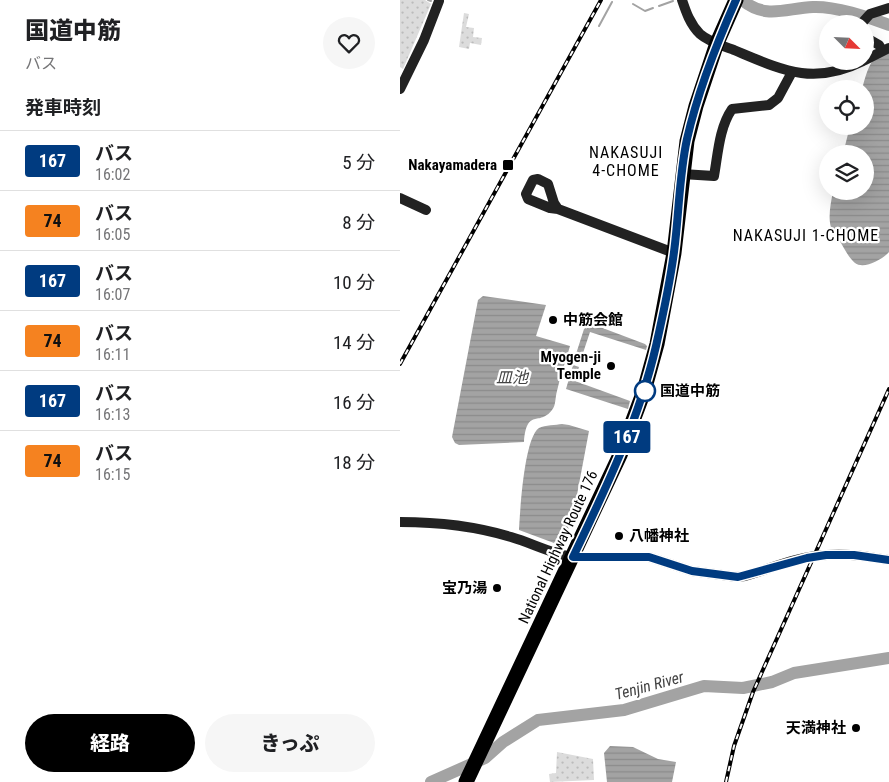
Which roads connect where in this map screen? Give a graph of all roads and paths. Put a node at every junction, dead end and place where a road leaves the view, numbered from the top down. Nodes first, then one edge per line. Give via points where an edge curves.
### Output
1 (682, 0) edge
2 (736, 0) edge
3 (439, 1) dead end
4 (889, 8) edge
5 (874, 15) edge
6 (874, 42) edge
7 (717, 43) junction
8 (886, 49) edge
9 (874, 56) edge
10 (840, 70) edge
11 (792, 72) junction
12 (400, 89) edge
13 (682, 174) junction
14 (400, 198) edge
15 (558, 209) dead end
16 (426, 210) dead end
17 (674, 253) junction
18 (400, 522) edge
19 (573, 557) junction
20 (889, 560) edge
21 (468, 778) edge

1 - 7 main road via 697,31
2 - 7 highway, National Highway Route 176
3 - 12 main road
4 - 5 main road
6 - 8 main road
7 - 11 main road
7 - 13 highway, National Highway Route 176 via 696,106
8 - 9 main road
10 - 11 main road via 823,74
11 - 13 main road via 778,98 769,105 732,109 722,132 714,176
13 - 17 highway, National Highway Route 176
14 - 16 main road
15 - 17 main road
17 - 19 highway, National Highway Route 176 via 644,391 620,455
18 - 19 main road via 489,531
19 - 20 main road via 649,557 692,571 738,577 826,555
19 - 21 highway, National Highway Route 176

